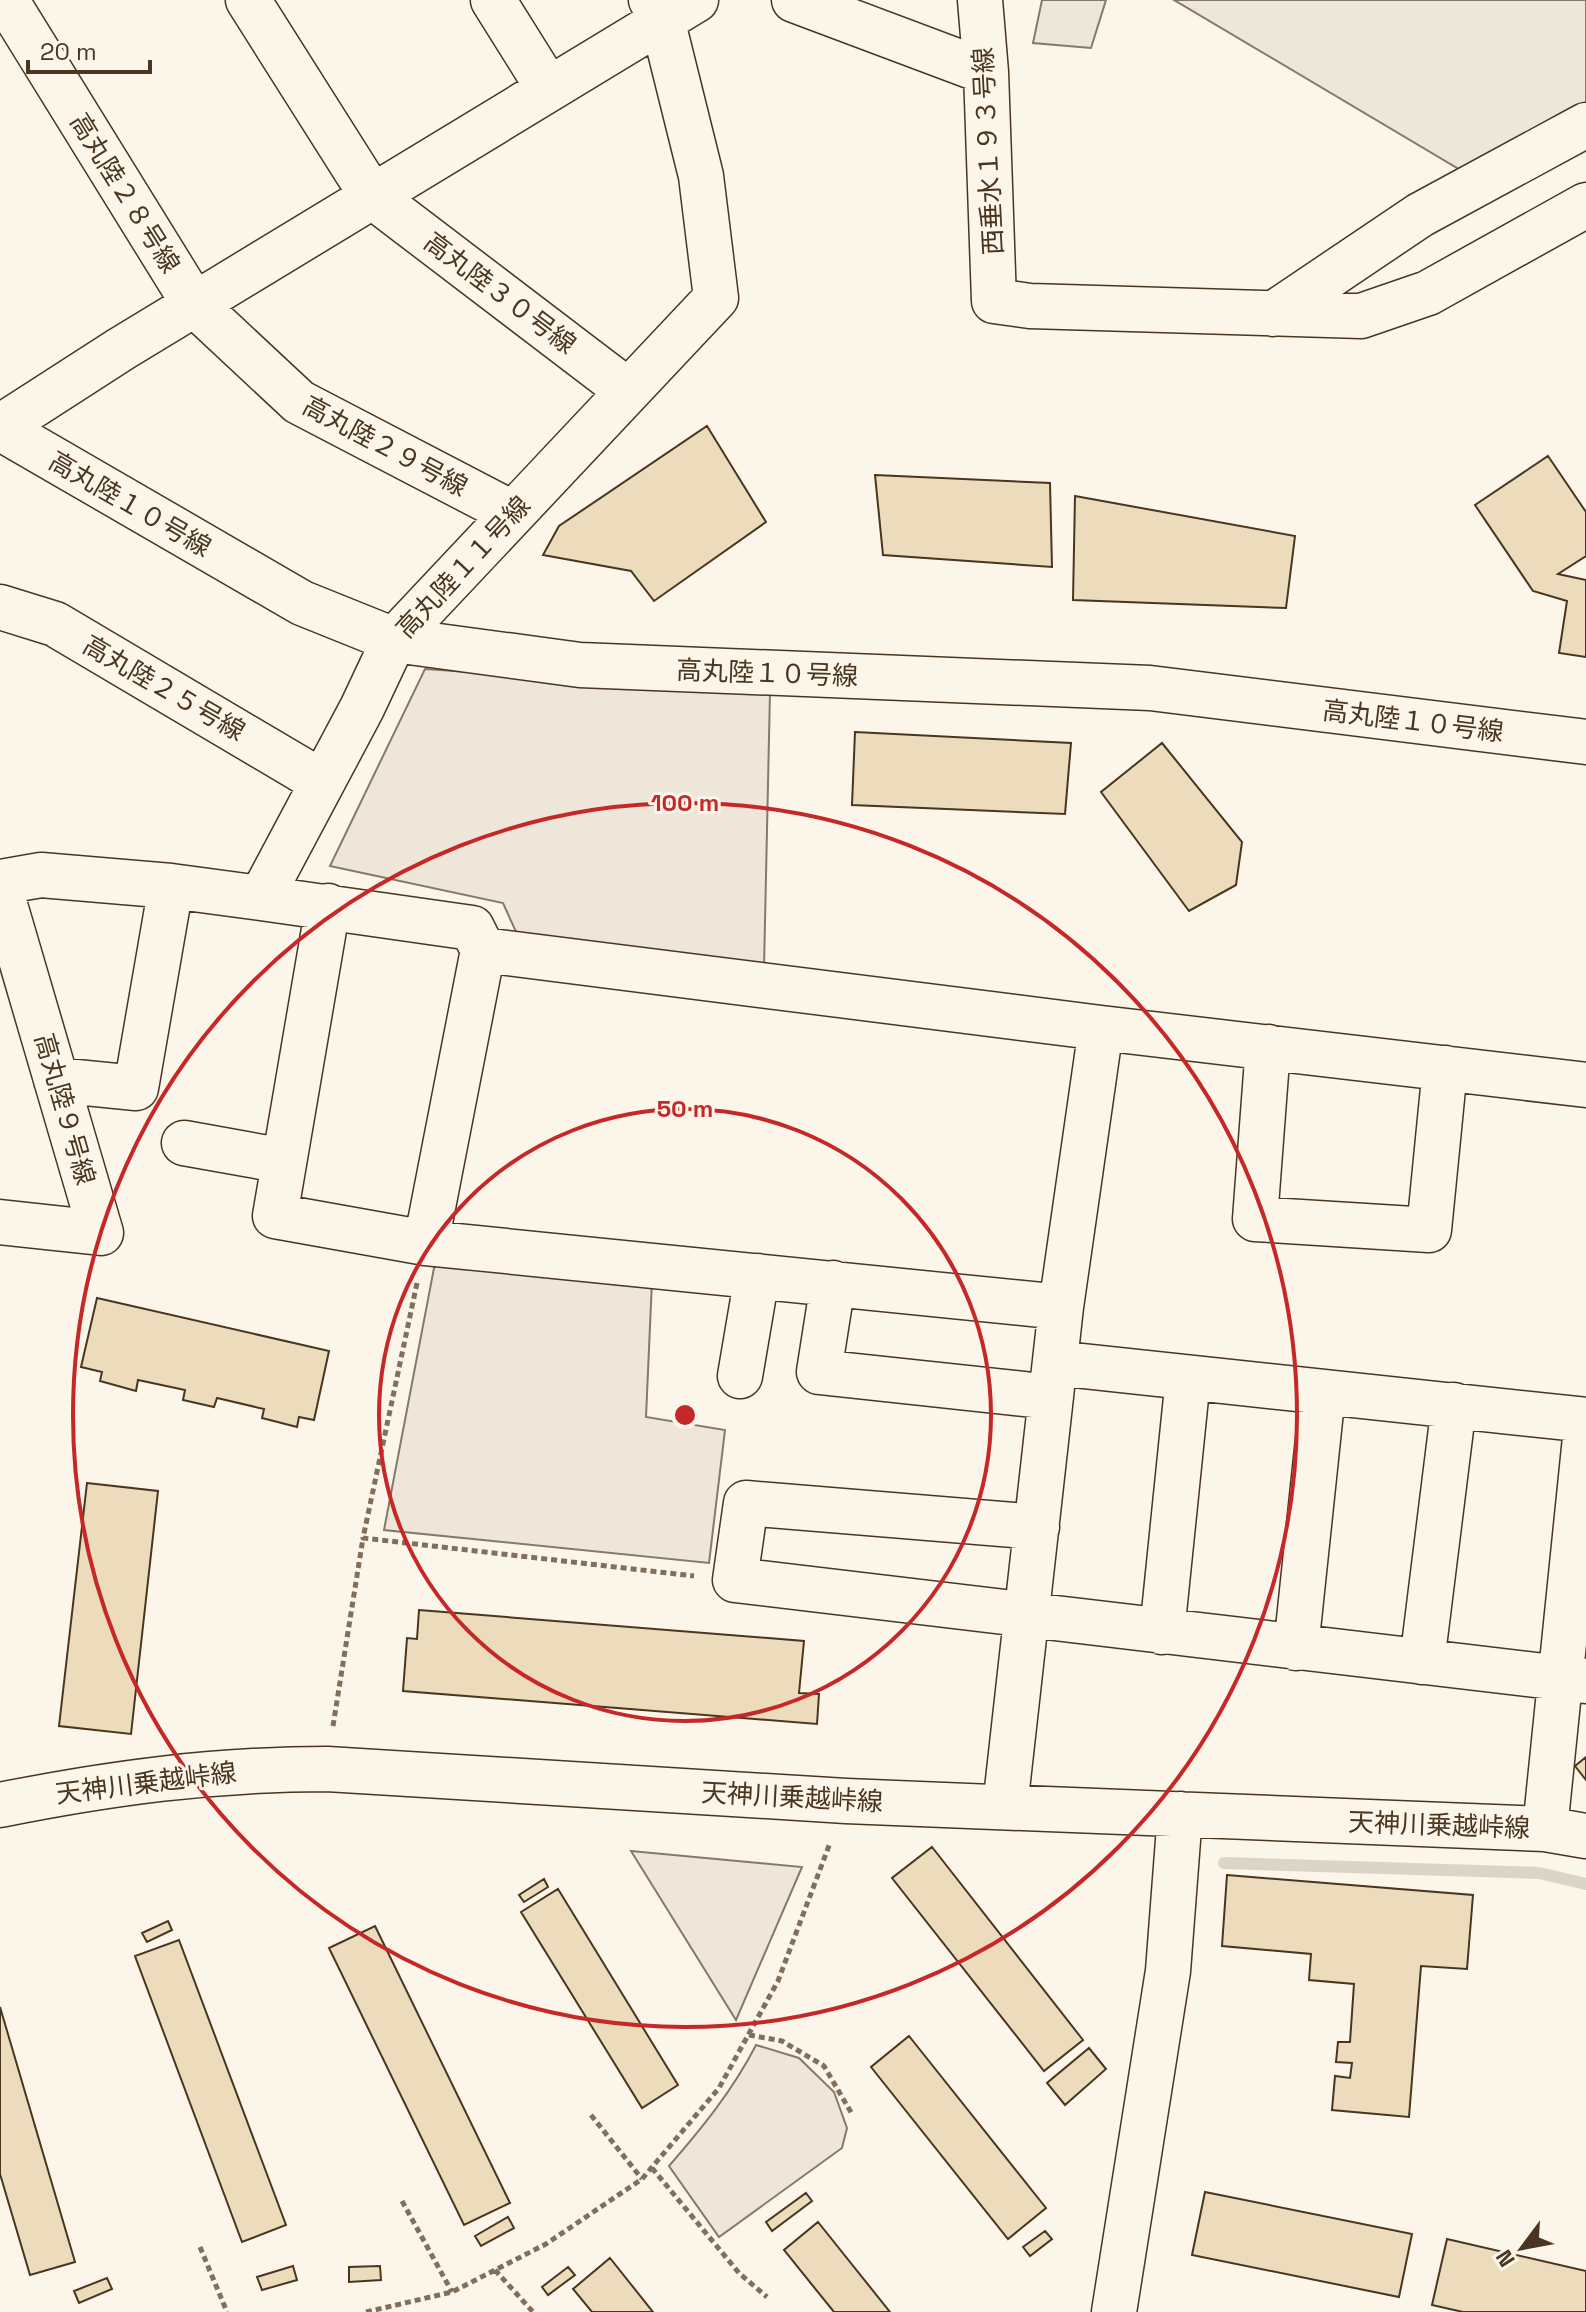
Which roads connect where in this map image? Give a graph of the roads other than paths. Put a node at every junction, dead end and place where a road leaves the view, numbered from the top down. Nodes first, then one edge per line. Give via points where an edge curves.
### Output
1 (6, 0) edge
2 (248, 0) edge
3 (493, 0) edge
4 (794, 0) edge
5 (980, 0) edge
6 (669, 6) edge
7 (986, 72) junction
8 (548, 88) junction
9 (1586, 125) edge
10 (372, 196) junction
11 (1586, 205) edge
12 (194, 304) junction
13 (1273, 314) junction
14 (628, 391) junction
15 (0, 428) edge
16 (512, 513) junction
17 (0, 607) edge
18 (394, 640) junction
19 (1586, 742) edge
20 (322, 782) junction
21 (0, 882) edge
22 (171, 886) junction
23 (0, 888) edge
24 (261, 898) junction
25 (328, 906) junction
26 (483, 950) junction
27 (1101, 1028) junction
28 (1268, 1047) junction
29 (1445, 1068) junction
30 (56, 1080) junction
31 (1586, 1085) edge
32 (184, 1143) dead end
33 (284, 1161) junction
34 (0, 1222) edge
35 (426, 1243) junction
36 (757, 1276) junction
37 (833, 1283) junction
38 (1061, 1307) junction
39 (740, 1376) dead end
40 (1188, 1378) junction
41 (1053, 1380) junction
42 (1323, 1392) junction
43 (1454, 1405) junction
44 (1586, 1420) edge
45 (1586, 1428) edge
46 (1583, 1492) edge
47 (1037, 1527) junction
48 (1028, 1616) junction
49 (1162, 1632) junction
50 (1296, 1648) junction
51 (1422, 1662) junction
52 (1573, 1680) edge
53 (0, 1805) edge
54 (1005, 1807) junction
55 (1180, 1814) junction
56 (1565, 1833) edge
57 (1120, 2311) edge

1 - 12 street, 高丸陸２８号線
2 - 10 street
3 - 8 street
4 - 7 street
5 - 7 street, 西垂水１９３号線
6 - 8 street, 高丸陸１１号線
6 - 14 street, 高丸陸１１号線 via 701,176 716,298
7 - 13 street, 西垂水１９３号線 via 994,301
8 - 10 street, 高丸陸１１号線
9 - 13 street via 1420,215
10 - 12 street, 高丸陸１１号線
10 - 14 street, 高丸陸３０号線
11 - 13 street via 1428,293 1388,307 1361,316
12 - 15 street, 高丸陸１１号線
12 - 16 street, 高丸陸２９号線 via 299,402
14 - 16 street, 高丸陸１１号線
15 - 18 street, 高丸陸１０号線 via 302,603
16 - 18 street, 高丸陸１１号線
17 - 20 street, 高丸陸２５号線 via 55,624
18 - 19 street, 高丸陸１０号線 via 580,665 1150,688
18 - 20 street, 高丸陸１１号線
20 - 24 street, 高丸陸１１号線
21 - 22 street via 41,875
22 - 24 street
22 - 30 street via 136,1088
23 - 30 street, 高丸陸９号線
24 - 25 street
25 - 26 street via 472,928
25 - 33 street
26 - 27 street
26 - 35 street
27 - 28 street
27 - 38 street
28 - 29 street
28 - 29 street via 1255,1219 1429,1230
29 - 31 street
30 - 34 street, 高丸陸９号線 via 101,1233
32 - 33 street
33 - 35 street via 275,1216
35 - 36 street
36 - 37 street
36 - 39 street
37 - 38 street
37 - 41 street via 819,1372
38 - 41 street
40 - 41 street
40 - 42 street
40 - 49 street
41 - 47 street
42 - 43 street
42 - 50 street
43 - 44 street
43 - 51 street
45 - 46 street
46 - 52 street
47 - 48 street
47 - 48 street via 746,1503 735,1580
48 - 49 street
48 - 54 street
49 - 50 street
50 - 51 street
51 - 52 street
52 - 56 street
53 - 54 street, 天神川乗越峠線 via 169,1776 327,1769
54 - 55 street, 天神川乗越峠線
55 - 56 street, 天神川乗越峠線
55 - 57 street via 1168,1971

